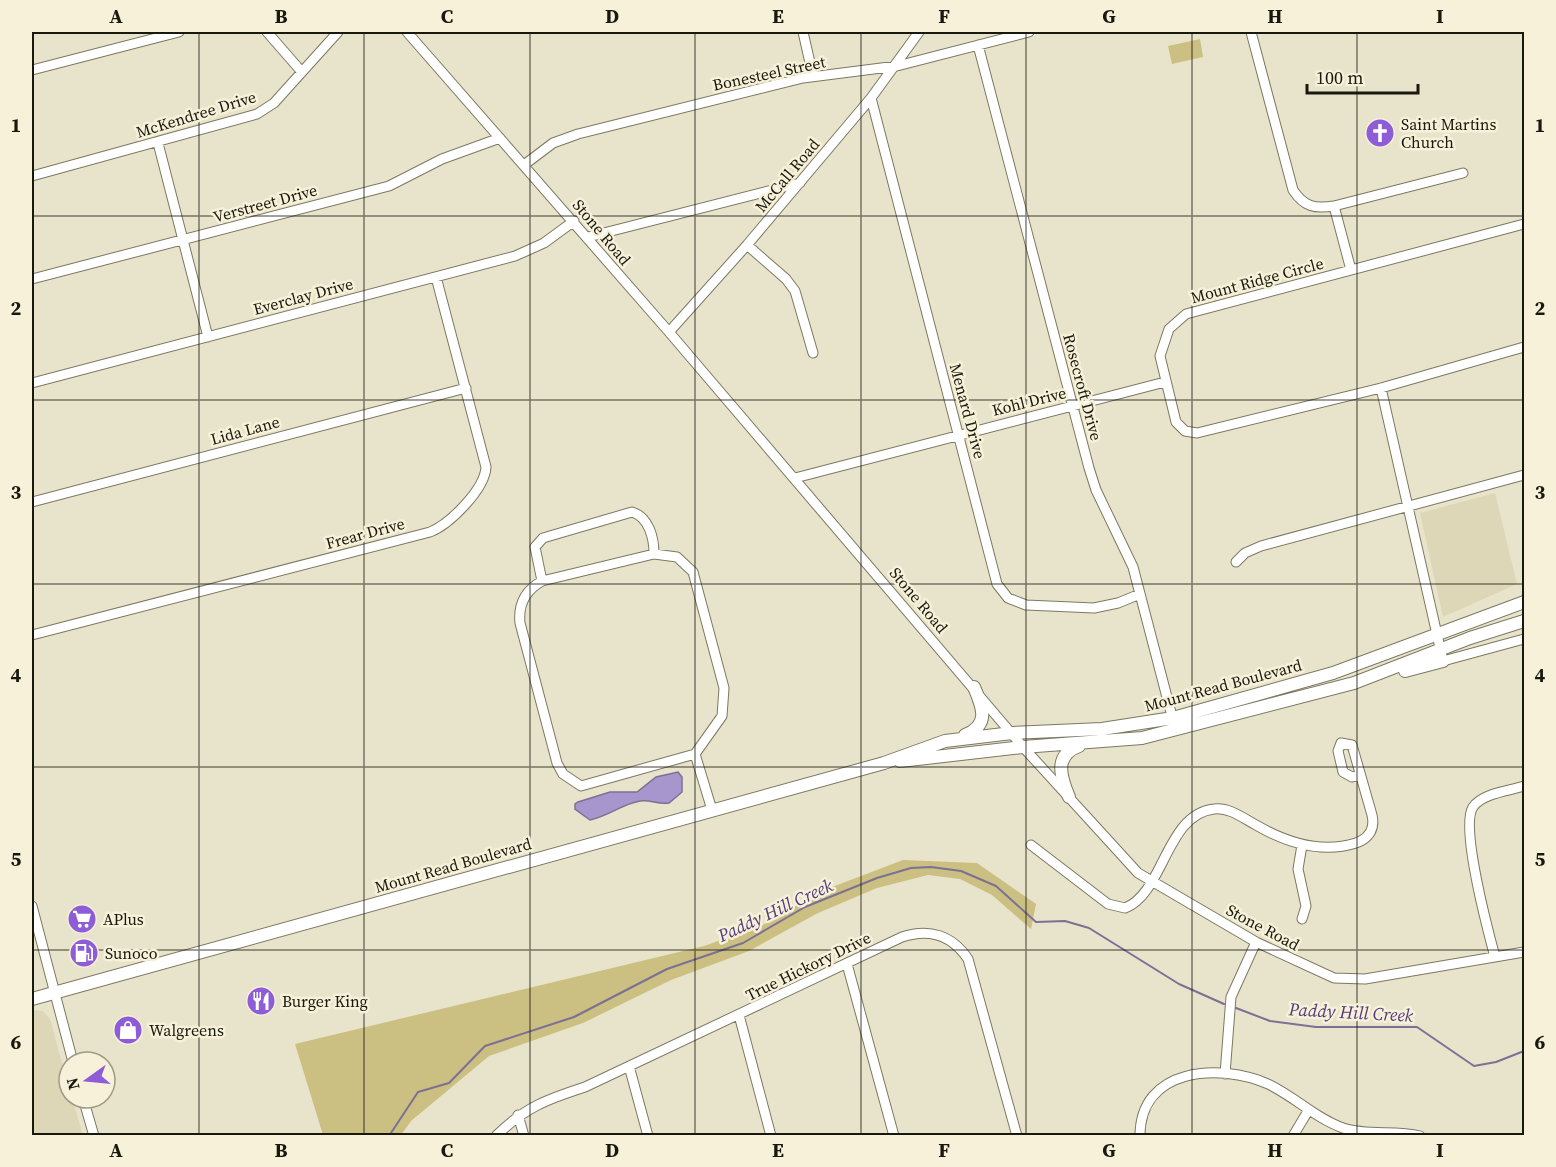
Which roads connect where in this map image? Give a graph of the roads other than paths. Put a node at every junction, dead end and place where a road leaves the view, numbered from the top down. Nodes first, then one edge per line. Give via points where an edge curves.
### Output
1 (179, 32) edge
2 (267, 32) edge
3 (338, 32) edge
4 (407, 32) edge
5 (803, 32) edge
6 (919, 32) edge
7 (1029, 32) edge
8 (1251, 32) edge
9 (978, 45) junction
10 (897, 66) junction
11 (32, 70) edge
12 (301, 71) junction
13 (813, 76) junction
14 (871, 98) junction
15 (500, 138) junction
16 (158, 143) junction
17 (524, 165) junction
18 (1463, 172) dead end
19 (32, 176) edge
20 (800, 183) junction
21 (1334, 206) junction
22 (574, 221) junction
23 (1524, 224) edge
24 (588, 237) junction
25 (183, 239) junction
26 (747, 245) junction
27 (1351, 270) junction
28 (436, 277) junction
29 (32, 279) edge
30 (669, 332) junction
31 (208, 337) junction
32 (1524, 347) edge
33 (813, 353) dead end
34 (1165, 382) junction
35 (32, 383) edge
36 (466, 388) junction
37 (1381, 388) junction
38 (1073, 406) junction
39 (959, 435) junction
40 (1524, 475) edge
41 (795, 478) junction
42 (32, 502) edge
43 (1408, 507) junction
44 (654, 554) junction
45 (1236, 562) dead end
46 (542, 581) junction
47 (1140, 594) junction
48 (1524, 602) edge
49 (1524, 621) edge
50 (1437, 634) junction
51 (32, 635) edge
52 (1524, 639) edge
53 (1441, 656) junction
54 (974, 687) junction
55 (1173, 718) junction
56 (1176, 731) junction
57 (1012, 733) junction
58 (954, 740) junction
59 (1086, 744) junction
60 (1023, 747) junction
61 (695, 754) junction
62 (884, 763) junction
63 (1360, 775) dead end
64 (1524, 786) edge
65 (1069, 797) junction
66 (712, 810) junction
67 (1030, 845) dead end
68 (1302, 845) junction
69 (1150, 882) junction
70 (32, 906) edge
71 (1302, 919) dead end
72 (1256, 942) junction
73 (1524, 952) edge
74 (1495, 957) junction
75 (847, 964) junction
76 (54, 993) junction
77 (32, 999) edge
78 (739, 1015) junction
79 (71, 1050) edge
80 (629, 1066) junction
81 (1225, 1074) junction
82 (86, 1110) edge
83 (1308, 1111) junction
84 (518, 1115) junction
85 (94, 1136) edge
86 (496, 1136) edge
87 (524, 1136) edge
88 (648, 1136) edge
89 (771, 1136) edge
90 (894, 1136) edge
91 (1017, 1136) edge
92 (1140, 1136) edge
93 (1293, 1136) edge
94 (1420, 1136) edge

1 - 11 street
2 - 12 street
3 - 12 street, McKendree Drive
4 - 15 street, Stone Road
5 - 13 street
6 - 10 street, McCall Road
7 - 9 street, Bonesteel Street
8 - 21 street via 1293,190 1308,206
9 - 10 street, Bonesteel Street
9 - 38 street, Rosecroft Drive
10 - 13 street, Bonesteel Street
10 - 14 street, McCall Road
12 - 16 street, McKendree Drive via 274,103 257,114
13 - 17 street, Bonesteel Street via 571,136 553,143
14 - 20 street, McCall Road
14 - 39 street, Menard Drive
15 - 17 street, Stone Road
15 - 25 street, Verstreet Drive via 442,159 389,186
16 - 19 street, McKendree Drive
16 - 25 street
17 - 22 street, Stone Road
18 - 21 street
20 - 24 street
20 - 26 street, McCall Road
21 - 27 street
22 - 24 street, Stone Road
22 - 28 street, Everclay Drive via 529,251
23 - 27 street, Mount Ridge Circle
24 - 30 street, Stone Road
25 - 29 street, Verstreet Drive
25 - 31 street
26 - 30 street, McCall Road
26 - 33 street via 795,291
27 - 34 street, Mount Ridge Circle via 1186,314 1168,329 1161,346
28 - 31 street, Everclay Drive
28 - 36 street, Frear Drive
30 - 41 street, Stone Road
31 - 35 street, Everclay Drive
32 - 37 street, Mount Ridge Circle
34 - 37 street, Mount Ridge Circle via 1176,422 1185,431 1197,434
34 - 38 street, Kohl Drive
36 - 42 street, Lida Lane
36 - 51 street, Frear Drive via 486,474 476,492 437,529
37 - 43 street
38 - 39 street, Kohl Drive
38 - 47 street, Rosecroft Drive via 1096,490 1128,554
39 - 41 street, Kohl Drive
39 - 47 street, Menard Drive via 997,584 1008,598 1026,604 1094,608
40 - 43 street
41 - 54 street, Stone Road
43 - 45 street via 1261,546
43 - 50 street
44 - 46 street
44 - 46 street via 643,518 632,512 552,534 538,542 536,557
44 - 61 street via 677,557 693,572 724,688 722,716
46 - 61 street via 527,593 519,613 554,753 563,774 581,786
47 - 55 street, Rosecroft Drive
48 - 50 main road, Mount Read Boulevard
49 - 53 main road, Mount Read Boulevard
50 - 53 street
50 - 55 main road, Mount Read Boulevard via 1333,673
52 - 53 street, Mount Read Boulevard
53 - 56 main road, Mount Read Boulevard
54 - 57 street, Stone Road
54 - 58 main road via 983,720 978,728
55 - 56 street, Rosecroft Drive
55 - 57 main road, Mount Read Boulevard via 1102,729
56 - 59 main road, Mount Read Boulevard via 1121,742
57 - 58 main road, Mount Read Boulevard
57 - 60 street, Stone Road
58 - 62 main road, Mount Read Boulevard
59 - 60 main road, Mount Read Boulevard
59 - 65 main road via 1068,751 1062,760 1061,778
60 - 62 main road, Mount Read Boulevard
60 - 65 street, Stone Road
61 - 66 street
62 - 66 main road, Mount Read Boulevard
63 - 68 street via 1373,822 1371,834 1345,846
64 - 74 street via 1480,800 1470,815 1479,893
65 - 69 street, Stone Road
66 - 76 main road, Mount Read Boulevard
67 - 69 street via 1117,908 1131,905
68 - 69 street via 1235,813 1207,810 1183,827
68 - 71 street via 1298,869 1306,906
69 - 72 street, Stone Road
70 - 76 street
72 - 74 street, Stone Road via 1344,980
72 - 81 street via 1231,997
73 - 74 street, Stone Road
75 - 78 street, True Hickory Drive
75 - 90 street
75 - 91 street, True Hickory Drive via 918,933 946,938 964,952 972,968
76 - 77 main road, Mount Read Boulevard
76 - 79 street
78 - 80 street, True Hickory Drive
78 - 89 street
80 - 84 street, True Hickory Drive via 585,1087 540,1101
80 - 88 street
81 - 83 street via 1266,1084
81 - 92 street via 1186,1075 1162,1086 1146,1107
82 - 85 street
83 - 93 street
83 - 94 street via 1347,1129
84 - 86 street, True Hickory Drive
84 - 87 street

